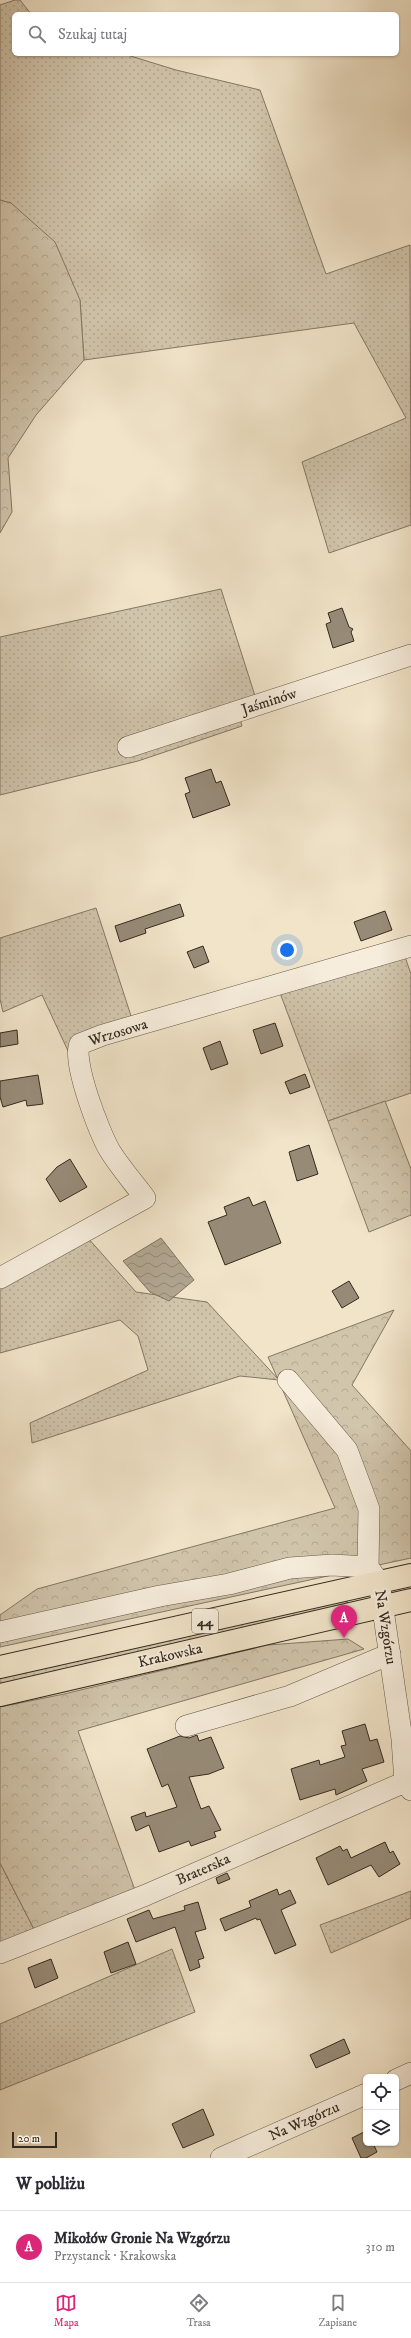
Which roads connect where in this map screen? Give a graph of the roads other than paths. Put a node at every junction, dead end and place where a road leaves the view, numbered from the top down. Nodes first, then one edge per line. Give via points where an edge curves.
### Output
1 (411, 655) edge
2 (128, 747) dead end
3 (411, 946) edge
4 (0, 1278) edge
5 (288, 1380) dead end
6 (373, 1574) junction
7 (411, 1575) edge
8 (411, 1600) edge
9 (384, 1606) junction
10 (0, 1632) edge
11 (390, 1654) junction
12 (0, 1667) edge
13 (0, 1695) edge
14 (186, 1726) dead end
15 (408, 1786) edge
16 (0, 1953) edge
17 (411, 2073) edge
18 (399, 2079) edge
19 (363, 2095) edge
20 (221, 2158) edge

1 - 2 street, Jaśminów
3 - 4 street, Wrzosowa via 80,1044 76,1050 79,1064 98,1126 110,1151 145,1198
5 - 6 street, Na Wzgórzu via 347,1450 369,1509
6 - 7 main road, Krakowska / 44
6 - 9 street, Na Wzgórzu
6 - 10 street via 332,1565 290,1568 229,1584 160,1596
6 - 12 main road, Krakowska / 44
8 - 9 main road, Krakowska / 44
9 - 11 street, Na Wzgórzu
9 - 13 main road, Krakowska / 44
11 - 14 street via 290,1696
11 - 15 street, Na Wzgórzu
15 - 16 street, Braterska
17 - 18 street
19 - 20 street, Na Wzgórzu

